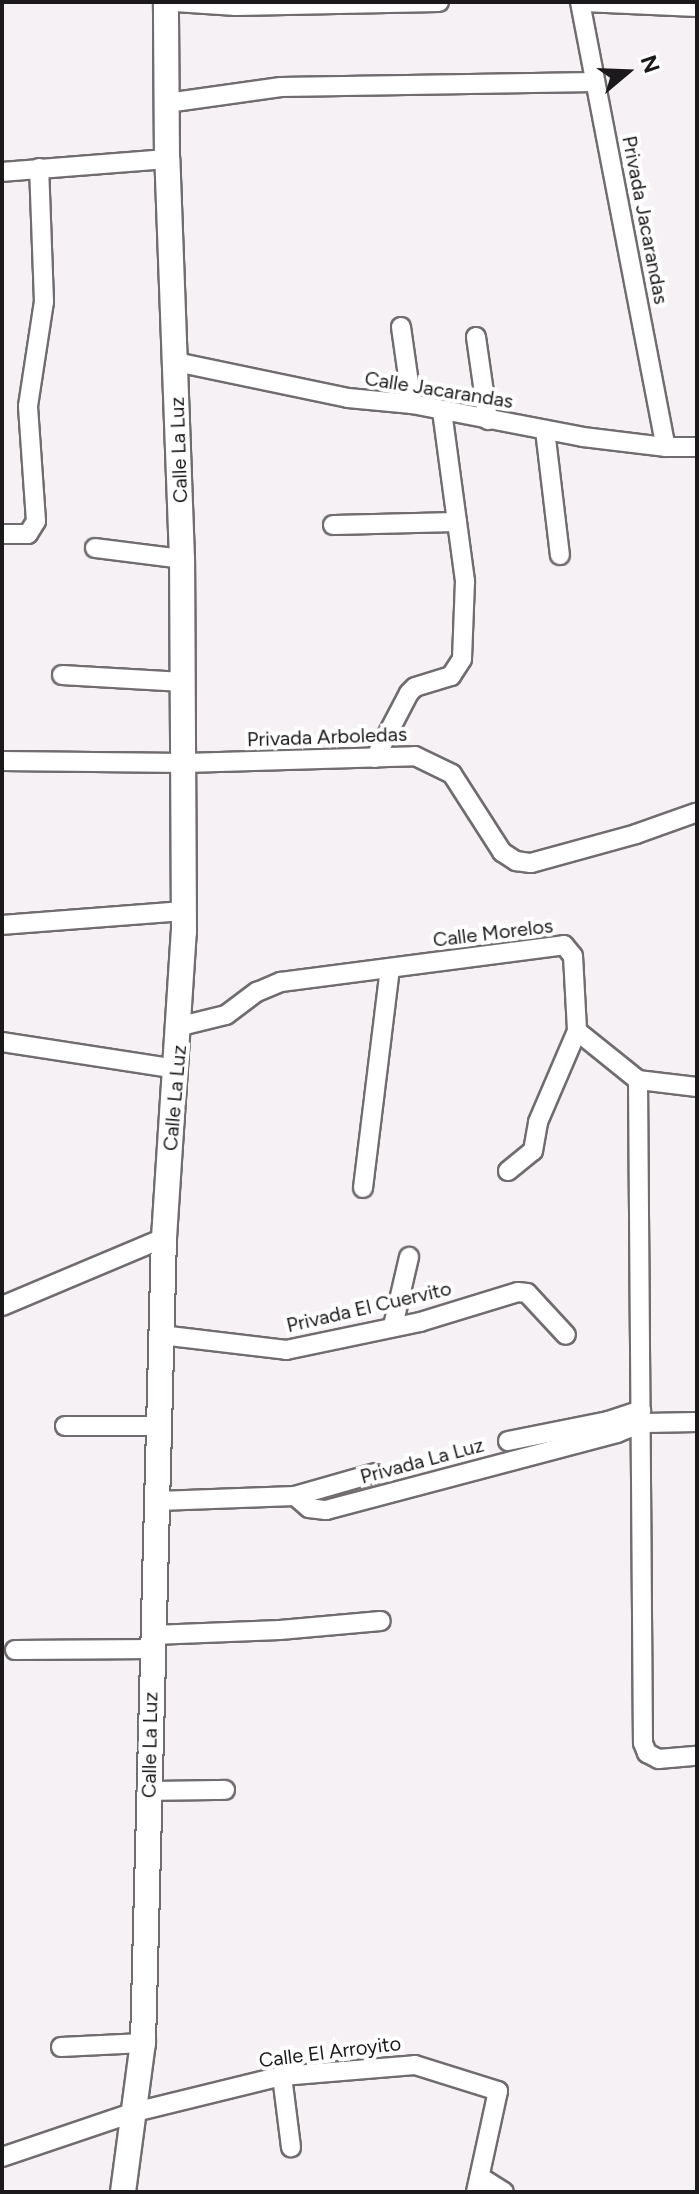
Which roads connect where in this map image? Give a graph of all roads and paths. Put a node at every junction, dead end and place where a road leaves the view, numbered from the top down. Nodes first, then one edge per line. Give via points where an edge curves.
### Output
1 (166, 2) edge
2 (175, 2) edge
3 (439, 2) edge
4 (581, 2) edge
5 (697, 7) edge
6 (595, 82) junction
7 (167, 103) junction
8 (167, 159) junction
9 (39, 168) junction
10 (2, 172) edge
11 (401, 327) dead end
12 (476, 337) dead end
13 (176, 362) junction
14 (412, 404) junction
15 (442, 410) junction
16 (488, 420) junction
17 (545, 430) junction
18 (666, 447) junction
19 (697, 447) edge
20 (457, 522) junction
21 (333, 525) dead end
22 (2, 534) edge
23 (95, 548) dead end
24 (560, 555) dead end
25 (182, 559) junction
26 (62, 675) dead end
27 (183, 682) junction
28 (375, 758) junction
29 (2, 761) edge
30 (185, 763) junction
31 (695, 813) edge
32 (184, 922) junction
33 (2, 925) edge
34 (390, 969) junction
35 (181, 1026) junction
36 (577, 1031) junction
37 (2, 1042) edge
38 (177, 1069) junction
39 (638, 1080) junction
40 (697, 1087) edge
41 (508, 1171) dead end
42 (363, 1188) dead end
43 (164, 1238) junction
44 (409, 1257) dead end
45 (2, 1306) edge
46 (393, 1326) junction
47 (161, 1335) junction
48 (566, 1335) dead end
49 (642, 1417) junction
50 (697, 1422) edge
51 (65, 1426) dead end
52 (160, 1426) junction
53 (508, 1441) dead end
54 (375, 1473) dead end
55 (295, 1496) junction
56 (158, 1501) junction
57 (381, 1621) dead end
58 (153, 1642) junction
59 (15, 1650) dead end
60 (697, 1756) edge
61 (225, 1790) dead end
62 (149, 1791) junction
63 (143, 2043) junction
64 (61, 2047) dead end
65 (282, 2076) junction
66 (135, 2112) junction
67 (291, 2147) dead end
68 (2, 2157) edge
69 (478, 2185) edge
70 (123, 2192) edge
71 (504, 2192) edge

1 - 7 street, Calle La Luz
2 - 3 street
4 - 5 street
4 - 6 street, Privada Jacarandas
6 - 7 street via 281,87
6 - 18 street, Privada Jacarandas
7 - 8 street, Calle La Luz
8 - 9 street
8 - 13 street, Calle La Luz
9 - 10 street
9 - 22 street via 43,315 28,406 36,521 28,534
11 - 14 street
12 - 16 street
13 - 14 street, Calle Jacarandas via 348,398
13 - 25 street, Calle La Luz
14 - 15 street, Calle Jacarandas
15 - 16 street, Calle Jacarandas
15 - 20 street
16 - 17 street, Calle Jacarandas
17 - 18 street, Calle Jacarandas
17 - 24 street
18 - 19 street, Calle Jacarandas
20 - 21 street
20 - 28 street via 466,593 462,659 451,676 409,693
23 - 25 street
25 - 27 street, Calle La Luz
26 - 27 street
27 - 30 street, Calle La Luz
28 - 30 street, Privada Arboledas
28 - 31 street, Privada Arboledas via 425,758 452,774 502,852 516,861 531,863
29 - 30 street, Privada Arboledas
30 - 32 street, Calle La Luz
32 - 33 street
32 - 35 street, Calle La Luz
34 - 35 street, Calle Morelos via 281,982 226,1015
34 - 36 street, Calle Morelos via 564,945 573,956
34 - 42 street
35 - 38 street, Calle La Luz
36 - 39 street
36 - 41 street via 538,1122 533,1151
37 - 38 street
38 - 43 street, Calle La Luz
39 - 40 street
39 - 49 street
43 - 45 street
43 - 47 street, Calle La Luz
44 - 46 street
46 - 47 street, Privada El Cuervito via 286,1350
46 - 48 street, Privada El Cuervito via 527,1293
47 - 52 street, Calle La Luz
49 - 50 street, Privada La Luz
49 - 53 street
49 - 55 street, Privada La Luz via 617,1433 326,1510 309,1508
49 - 60 street via 643,1743 647,1753 659,1759
51 - 52 street
52 - 56 street, Calle La Luz
54 - 55 street
55 - 56 street, Privada La Luz
56 - 58 street, Calle La Luz
57 - 58 street
58 - 59 street
58 - 62 street, Calle La Luz
61 - 62 street
62 - 63 street, Calle La Luz
63 - 64 street
63 - 66 street, Calle La Luz
65 - 66 street, Calle El Arroyito
65 - 67 street
65 - 69 street, Calle El Arroyito via 415,2065 496,2088 499,2099
66 - 68 street, Calle El Arroyito
66 - 70 street, Calle La Luz
69 - 71 street

